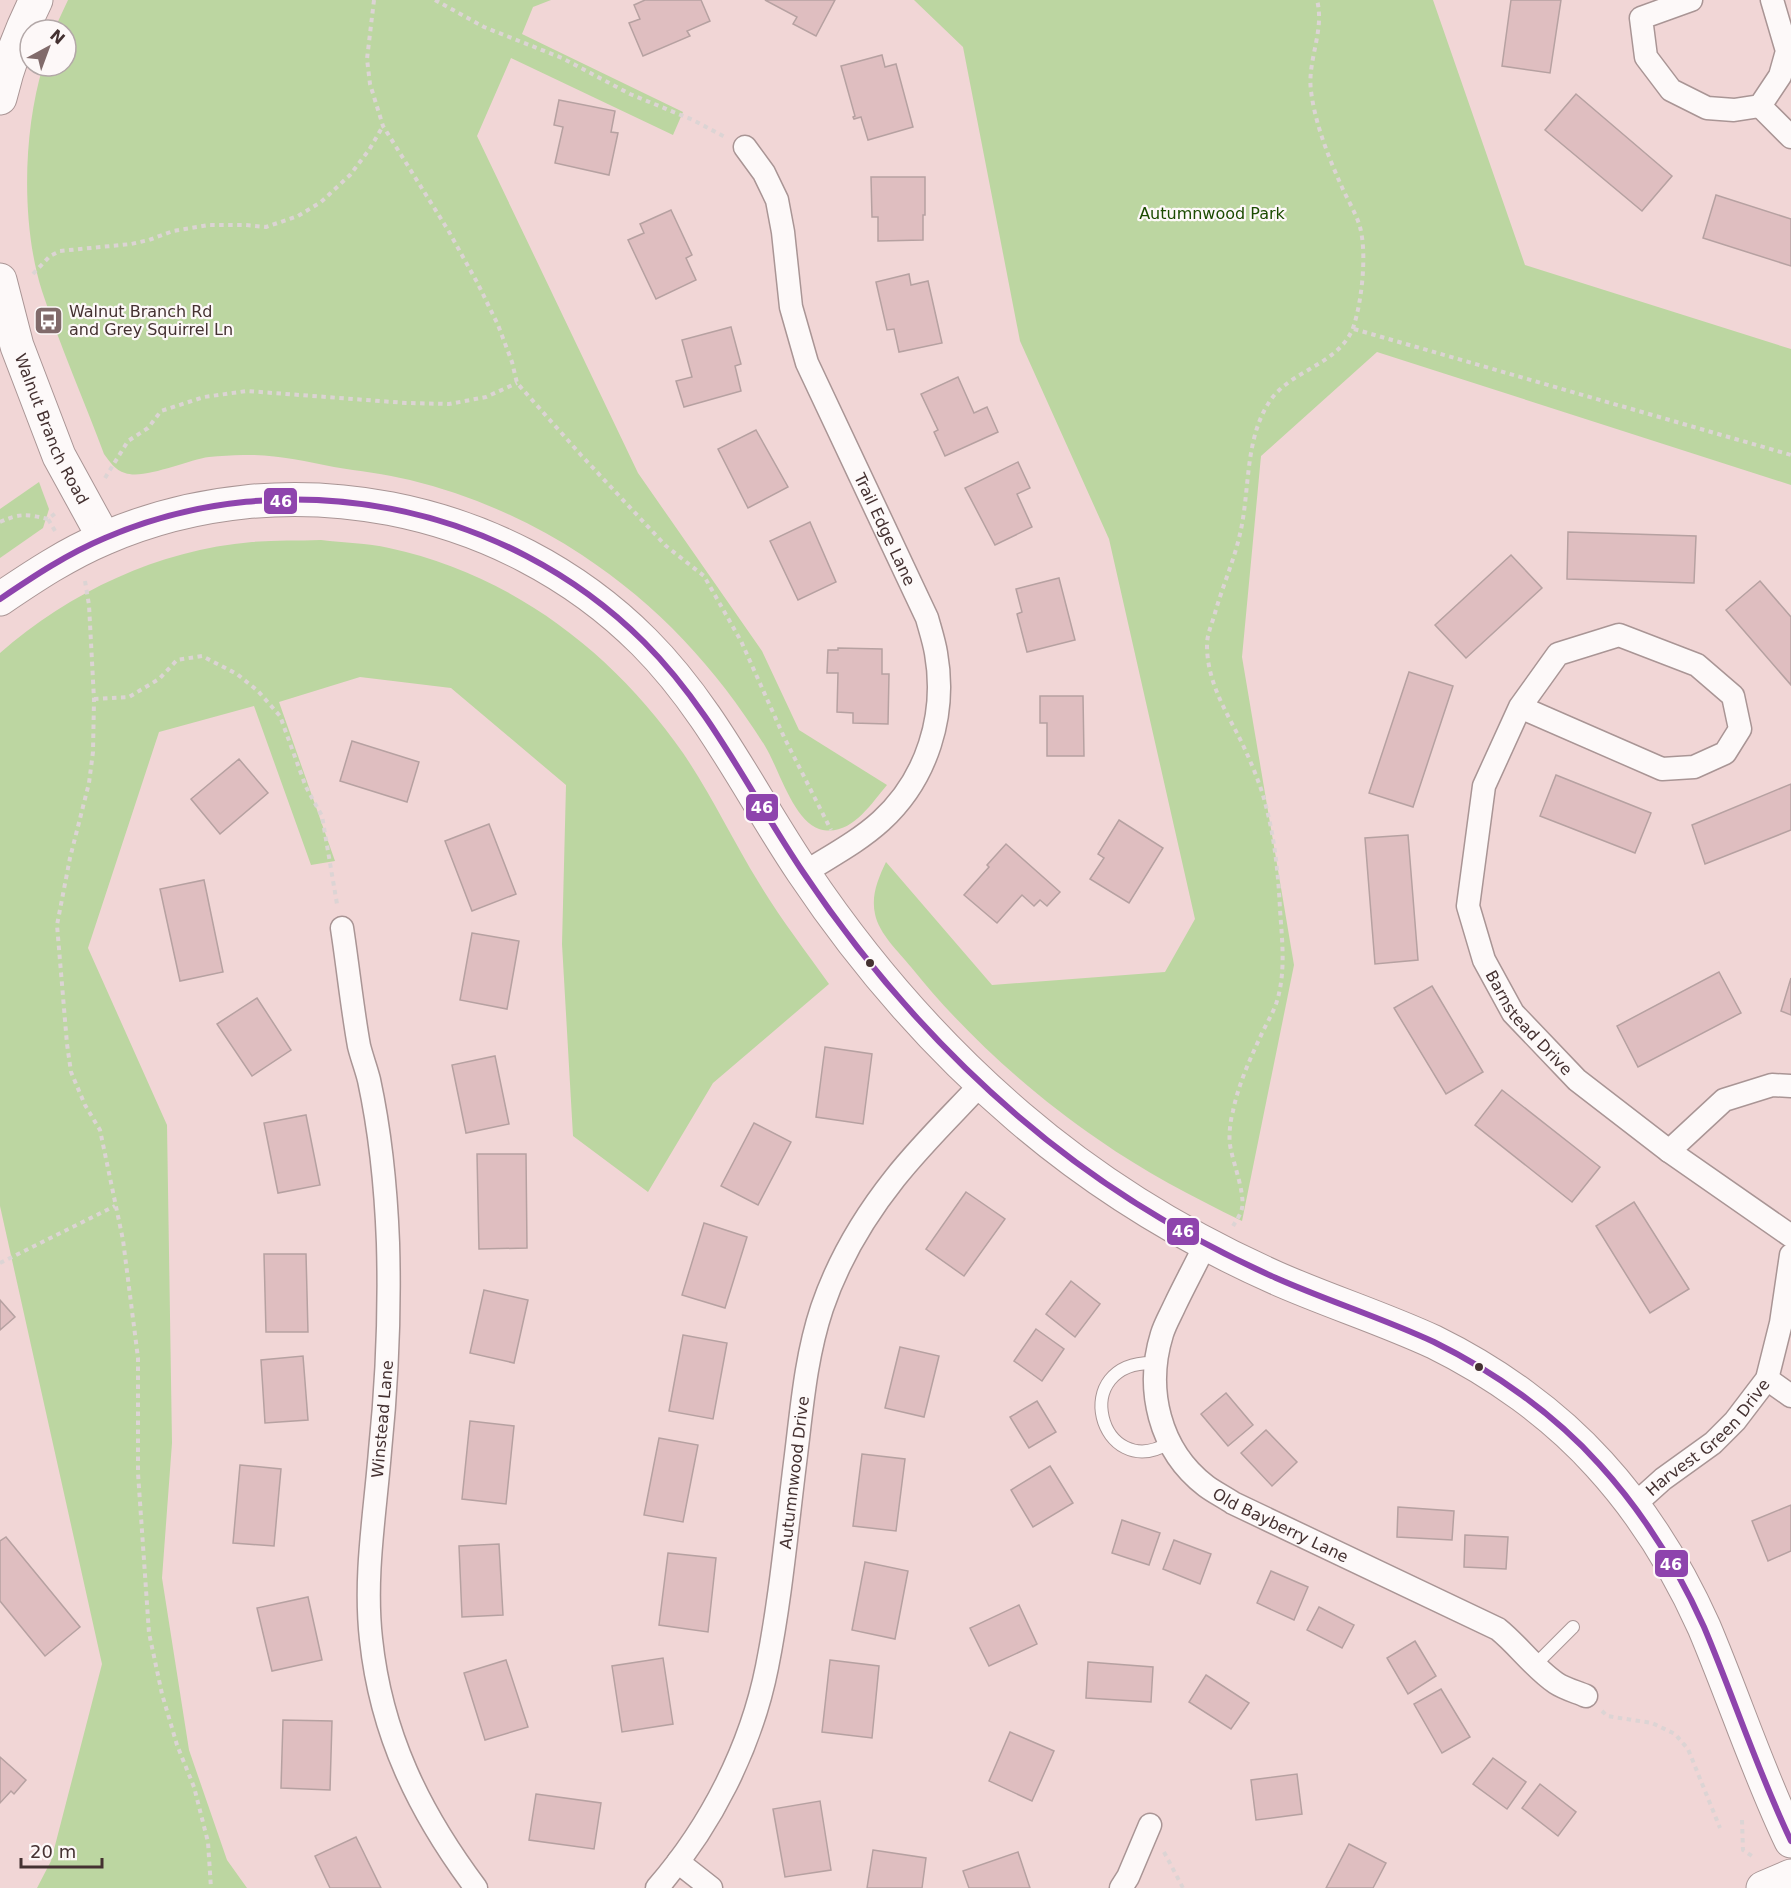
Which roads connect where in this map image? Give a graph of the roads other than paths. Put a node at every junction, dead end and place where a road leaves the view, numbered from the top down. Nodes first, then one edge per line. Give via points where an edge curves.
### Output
1 (36, 0) edge
2 (1691, 0) edge
3 (1772, 0) edge
4 (0, 99) edge
5 (1760, 106) junction
6 (1791, 137) edge
7 (745, 147) road end
8 (0, 280) edge
9 (104, 538) junction
10 (0, 599) edge
11 (1520, 707) junction
12 (804, 873) junction
13 (342, 928) road end
14 (981, 1084) junction
15 (1791, 1086) edge
16 (1669, 1152) junction
17 (1791, 1236) edge
18 (1213, 1247) junction
19 (1791, 1255) edge
20 (1155, 1363) junction
21 (1767, 1379) junction
22 (1791, 1396) edge
23 (1169, 1443) junction
24 (1633, 1506) junction
25 (1574, 1627) dead end
26 (1536, 1665) junction
27 (1586, 1696) road end
28 (1150, 1825) road end
29 (1791, 1841) edge
30 (678, 1862) junction
31 (476, 1888) edge
32 (657, 1888) edge
33 (711, 1888) edge
34 (1121, 1888) edge

1 - 4 street via 9,63
2 - 5 street via 1641,18 1646,57 1671,90 1707,108 1734,110
3 - 5 street via 1787,51 1780,76
5 - 6 street
7 - 12 street, Trail Edge Lane via 777,200 790,307 807,363 927,618 940,692 924,763 908,793 880,822
8 - 9 street, Walnut Branch Road via 17,346 59,456
9 - 10 street via 68,555
9 - 12 street via 186,511 293,498 352,501 408,511 459,525 510,546 558,573 604,606 646,644 722,741
11 - 11 street, Barnstead Drive via 1558,654 1619,635 1697,665 1733,696 1740,729 1725,753 1694,767 1662,768
11 - 16 street, Barnstead Drive via 1484,786 1468,906 1484,960 1513,1013 1577,1080
12 - 14 street via 856,946 918,1022
13 - 31 street, Winstead Lane via 360,1047 369,1080 388,1242 388,1350 368,1579 371,1639 395,1747 419,1801
14 - 18 street via 1044,1139 1113,1189
14 - 30 street, Autumnwood Drive via 896,1176 871,1209 843,1257 822,1308 808,1356 767,1668 751,1726 729,1779
15 - 16 street via 1772,1085 1724,1100
16 - 17 street, Barnstead Drive
18 - 20 street, Old Bayberry Lane via 1162,1332
18 - 24 street via 1436,1343 1492,1375 1551,1418 1600,1464
19 - 21 street, Harvest Green Drive via 1781,1323
20 - 23 street, Old Bayberry Lane via 1154,1392
20 - 23 lane via 1138,1362 1121,1368 1108,1382 1101,1398 1101,1417 1107,1432 1127,1448 1144,1452
21 - 22 street
21 - 24 street, Harvest Green Drive via 1735,1422 1713,1443
23 - 26 street, Old Bayberry Lane via 1206,1486 1233,1503 1498,1629
24 - 29 street via 1664,1549 1701,1621
25 - 26 lane
26 - 27 street, Old Bayberry Lane via 1557,1684
28 - 34 street
30 - 32 street, Autumnwood Drive
30 - 33 street

